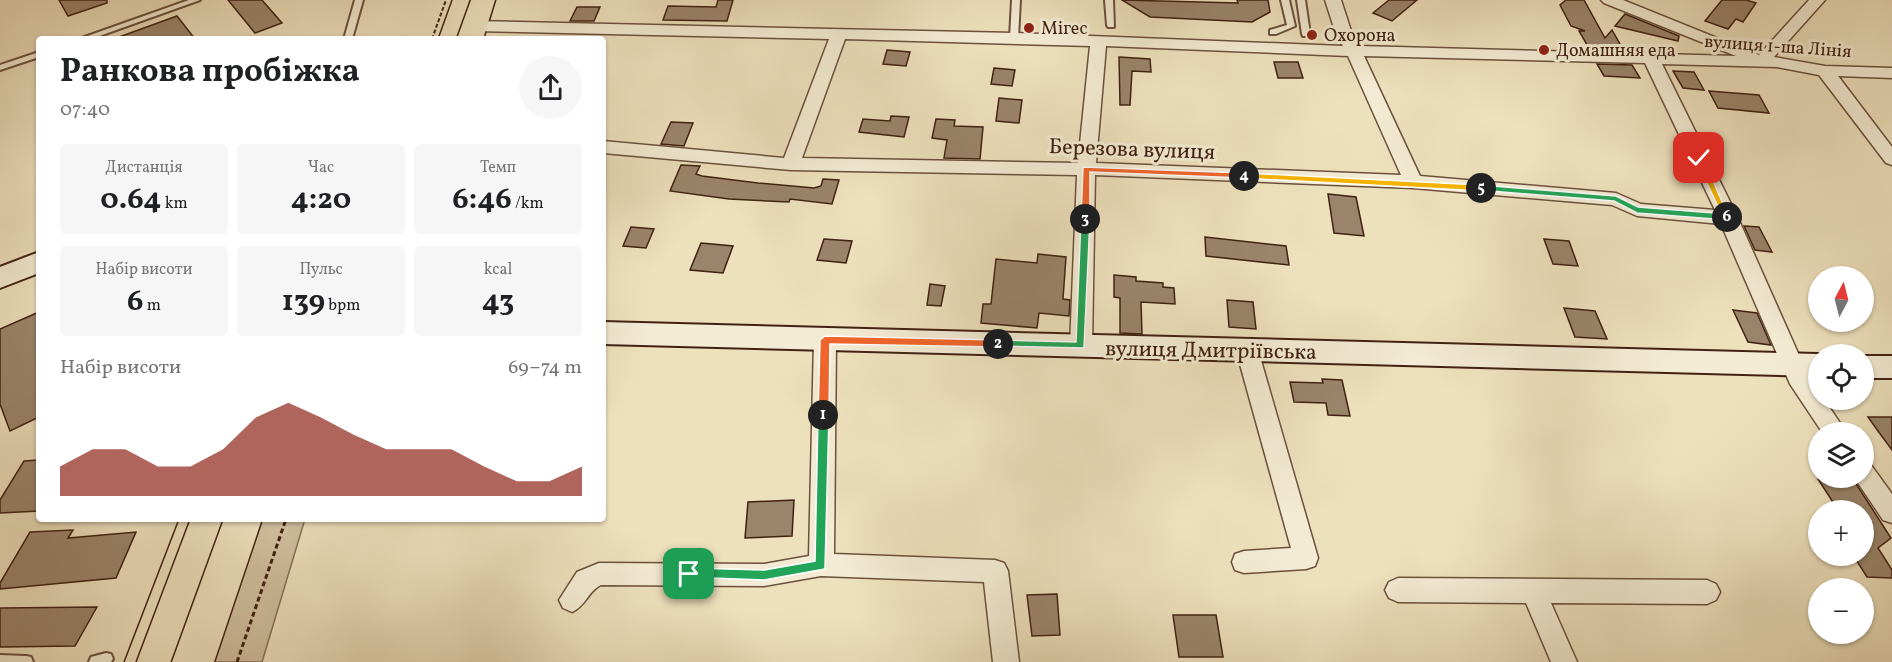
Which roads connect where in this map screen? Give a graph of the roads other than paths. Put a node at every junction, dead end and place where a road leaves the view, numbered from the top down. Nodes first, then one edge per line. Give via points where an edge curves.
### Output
1 (196, 0) edge
2 (359, 0) edge
3 (483, 0) edge
4 (1016, 0) edge
5 (1109, 0) edge
6 (1286, 0) edge
7 (1301, 0) edge
8 (1333, 0) edge
9 (1609, 0) edge
10 (1817, 0) edge
11 (1111, 25) dead end
12 (1273, 32) dead end
13 (472, 33) edge
14 (1306, 34) dead end
15 (838, 35) junction
16 (92, 36) edge
17 (349, 36) edge
18 (1014, 38) junction
19 (1099, 41) junction
20 (1354, 51) junction
21 (36, 55) edge
22 (1651, 58) junction
23 (1761, 62) junction
24 (0, 68) edge
25 (1825, 71) junction
26 (1892, 73) edge
27 (606, 147) edge
28 (1892, 159) edge
29 (791, 164) junction
30 (1086, 169) junction
31 (1413, 182) junction
32 (1728, 218) junction
33 (36, 263) edge
34 (0, 278) edge
35 (606, 333) edge
36 (825, 340) junction
37 (1081, 346) junction
38 (1247, 350) junction
39 (1805, 365) edge
40 (1874, 366) edge
41 (1892, 367) edge
42 (1828, 422) edge
43 (1874, 488) edge
44 (1892, 513) edge
45 (242, 522) edge
46 (1244, 562) dead end
47 (820, 565) junction
48 (1398, 590) dead end
49 (1534, 592) junction
50 (1707, 592) dead end
51 (572, 600) dead end
52 (0, 661) edge
53 (26, 662) edge
54 (193, 662) edge
55 (1006, 662) edge
56 (1564, 662) edge

1 - 16 lane
2 - 17 lane
3 - 13 main road
4 - 18 lane
5 - 11 lane
6 - 12 lane via 1292,26
7 - 14 lane
8 - 20 street
9 - 23 street
10 - 23 street
13 - 15 street, вулиця 1-ша Лінія
15 - 18 street, вулиця 1-ша Лінія
15 - 29 street
18 - 19 street, вулиця 1-ша Лінія
19 - 20 street, вулиця 1-ша Лінія
19 - 30 street
20 - 22 street, вулиця 1-ша Лінія
20 - 31 street
21 - 24 lane
22 - 23 street, вулиця 1-ша Лінія
22 - 32 street
23 - 25 street, вулиця 1-ша Лінія
25 - 26 street, вулиця 1-ша Лінія
25 - 28 street
27 - 29 street, Березова вулиця
29 - 30 street, Березова вулиця
30 - 31 street, Березова вулиця
30 - 37 street
31 - 32 street, Березова вулиця via 1616,199 1637,210
32 - 39 street
33 - 34 main road
35 - 36 main road, вулиця Дмитріївська
36 - 37 main road, вулиця Дмитріївська
36 - 47 street
37 - 38 main road, вулиця Дмитріївська
38 - 39 main road, вулиця Дмитріївська
38 - 46 street via 1306,558
39 - 42 street via 1801,384
40 - 41 main road
43 - 44 street
45 - 54 main road
47 - 51 street via 764,575 599,574 586,580
47 - 55 street via 995,571
48 - 49 street
49 - 50 street
49 - 56 street
52 - 53 lane

